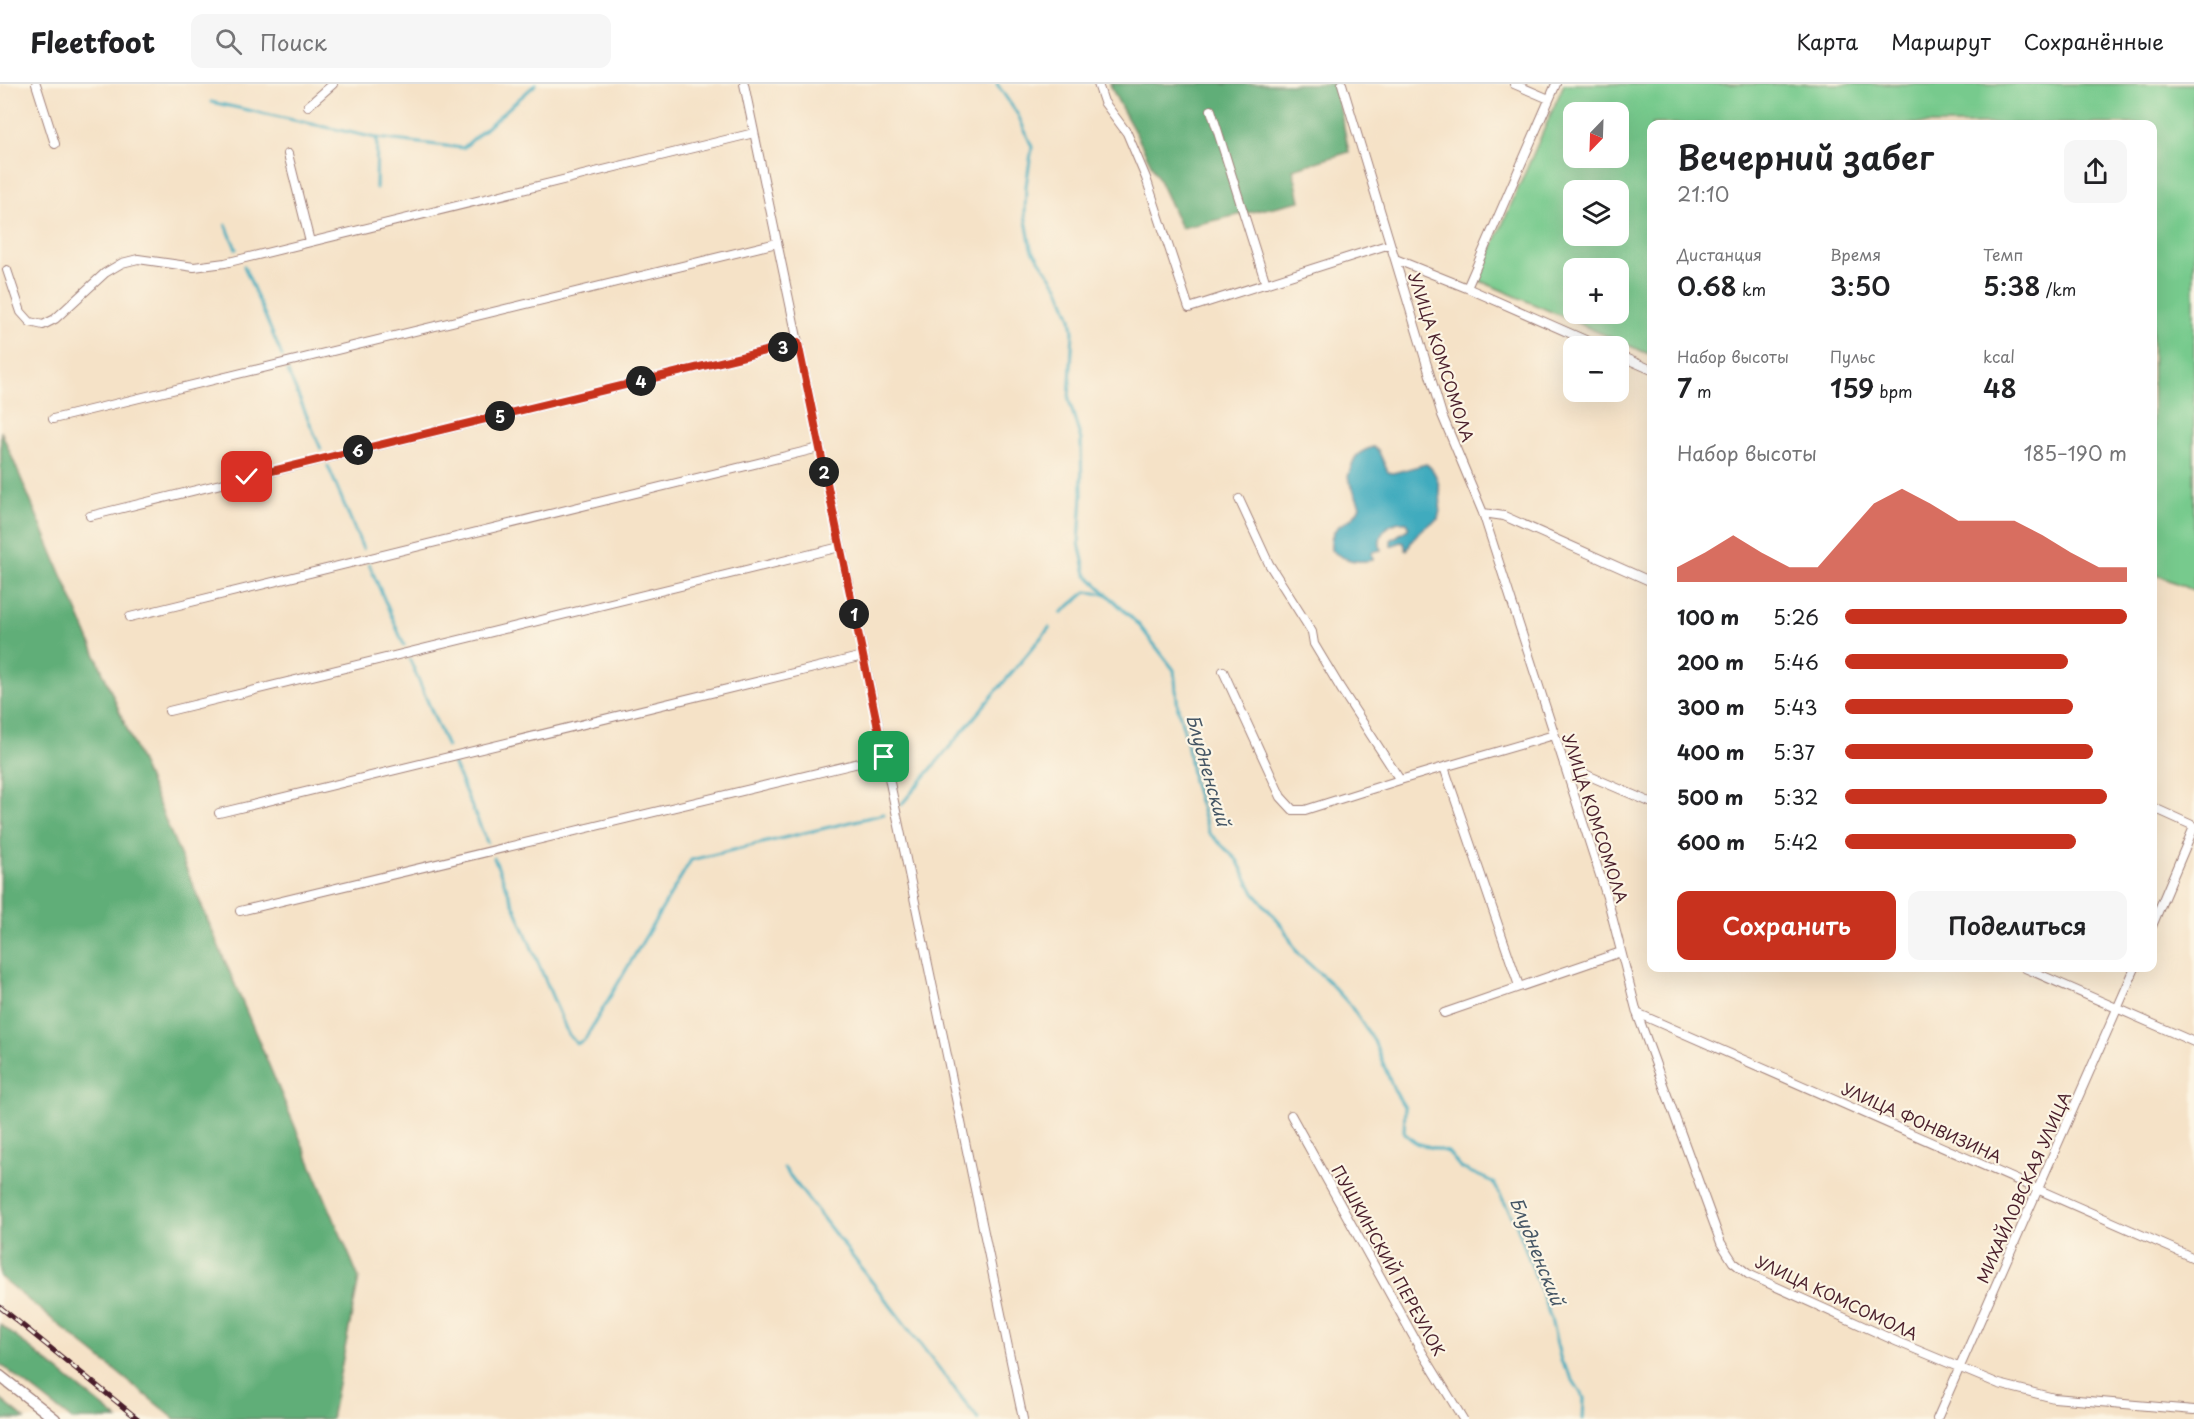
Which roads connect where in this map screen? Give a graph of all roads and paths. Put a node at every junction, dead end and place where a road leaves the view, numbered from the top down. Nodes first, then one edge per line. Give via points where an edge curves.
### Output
1 (36, 84) edge
2 (333, 84) edge
3 (744, 84) edge
4 (1098, 84) edge
5 (1342, 84) edge
6 (1514, 84) edge
7 (1556, 84) edge
8 (1549, 99) junction
9 (308, 106) dead end
10 (1211, 110) dead end
11 (754, 133) junction
12 (55, 144) dead end
13 (288, 154) dead end
14 (310, 242) junction
15 (777, 243) junction
16 (1390, 244) junction
17 (1395, 259) junction
18 (7, 270) dead end
19 (1266, 284) junction
20 (1467, 288) junction
21 (1576, 336) edge
22 (798, 343) junction
23 (1629, 360) edge
24 (1647, 368) edge
25 (53, 419) dead end
26 (819, 448) junction
27 (1239, 499) dead end
28 (1484, 513) junction
29 (90, 516) dead end
30 (840, 547) junction
31 (1647, 580) edge
32 (130, 616) dead end
33 (863, 656) junction
34 (1223, 671) dead end
35 (169, 711) dead end
36 (1554, 735) junction
37 (884, 757) junction
38 (1564, 765) junction
39 (1444, 767) junction
40 (1401, 780) junction
41 (1647, 801) edge
42 (2157, 809) edge
43 (219, 813) dead end
44 (2194, 826) edge
45 (240, 911) dead end
46 (2157, 914) edge
47 (1621, 952) junction
48 (2034, 972) edge
49 (2133, 972) edge
50 (1519, 986) junction
51 (2118, 1008) junction
52 (1637, 1013) junction
53 (1444, 1014) dead end
54 (2194, 1042) edge
55 (1292, 1115) dead end
56 (2038, 1190) junction
57 (2194, 1258) edge
58 (1960, 1368) junction
59 (0, 1376) edge
60 (2194, 1410) edge
61 (54, 1419) edge
62 (1023, 1419) edge
63 (1463, 1419) edge
64 (1937, 1419) edge

1 - 12 street
2 - 9 street
3 - 11 street
4 - 19 street via 1104,102 1127,133 1146,178 1188,308
5 - 16 street, УЛИЦА КОМСОМОЛА
6 - 8 street
7 - 8 street
8 - 20 street
10 - 19 street
11 - 14 street
11 - 15 street
13 - 14 street
14 - 18 street via 194,267 138,259 122,263 43,325 30,322 21,312
15 - 22 street
15 - 25 street
16 - 17 street, УЛИЦА КОМСОМОЛА
16 - 19 street
17 - 20 street
17 - 28 street, УЛИЦА КОМСОМОЛА via 1442,416
20 - 21 street
22 - 26 street
22 - 29 street
23 - 24 street
26 - 30 street
26 - 32 street
27 - 40 street via 1269,564 1312,632 1314,644
28 - 31 street via 1504,516
28 - 36 street, УЛИЦА КОМСОМОЛА
30 - 33 street
30 - 35 street
33 - 37 street
33 - 43 street
34 - 40 street via 1281,797 1293,810 1305,810
36 - 38 street, УЛИЦА КОМСОМОЛА
36 - 39 street
37 - 45 street
37 - 62 street
38 - 41 street
38 - 47 street, УЛИЦА КОМСОМОЛА
39 - 40 street
39 - 50 street
42 - 44 street
44 - 46 street
47 - 50 street
47 - 52 street, УЛИЦА КОМСОМОЛА
48 - 51 street
49 - 51 street, МИХАЙЛОВСКАЯ УЛИЦА
50 - 53 street
51 - 54 street
51 - 56 street, МИХАЙЛОВСКАЯ УЛИЦА
52 - 56 street, УЛИЦА ФОНВИЗИНА
52 - 58 street, УЛИЦА КОМСОМОЛА via 1721,1243 1733,1262 1748,1274
55 - 63 street, ПУШКИНСКИЙ ПЕРЕУЛОК
56 - 57 street, УЛИЦА ФОНВИЗИНА
56 - 58 street, МИХАЙЛОВСКАЯ УЛИЦА
58 - 60 street, УЛИЦА КОМСОМОЛА via 1999,1384 2054,1398
58 - 64 street, МИХАЙЛОВСКАЯ УЛИЦА
59 - 61 street

